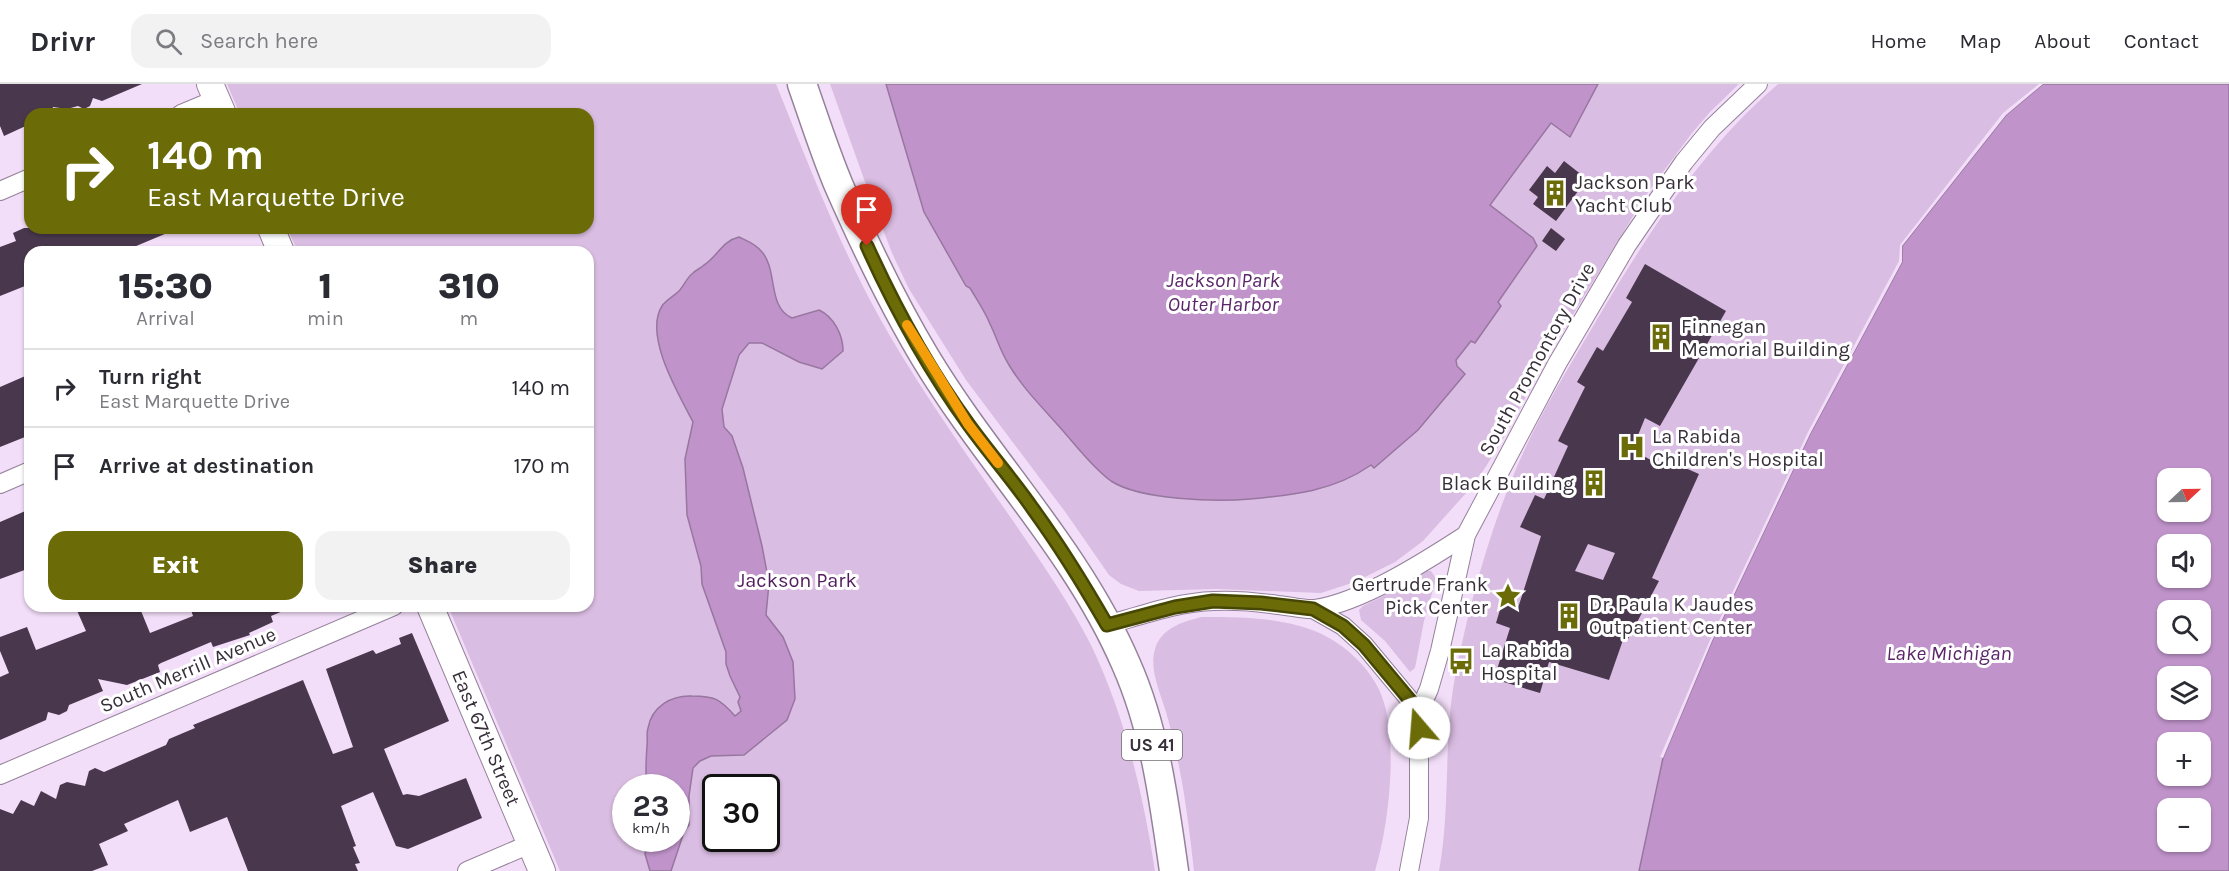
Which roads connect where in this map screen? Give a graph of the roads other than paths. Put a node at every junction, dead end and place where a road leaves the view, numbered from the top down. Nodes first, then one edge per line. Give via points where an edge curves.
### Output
1 (802, 84) edge
2 (1758, 84) edge
3 (217, 99) edge
4 (195, 108) edge
5 (24, 181) edge
6 (0, 191) edge
7 (24, 474) edge
8 (0, 484) edge
9 (1466, 535) junction
10 (1313, 609) junction
11 (380, 612) edge
12 (433, 612) edge
13 (1107, 625) junction
14 (1419, 711) junction
15 (0, 775) edge
16 (530, 844) junction
17 (467, 871) edge
18 (542, 871) edge
19 (1174, 871) edge
20 (1409, 871) edge

1 - 13 main road, US 41 via 838,184 891,298 968,424 1060,548
2 - 9 street, South Promontory Drive via 1712,128 1684,162 1627,245 1557,364
3 - 4 street
5 - 6 street
7 - 8 street
9 - 10 street via 1373,588
9 - 14 street, South Promontory Drive via 1440,651
10 - 13 street via 1213,601
10 - 14 street via 1343,626 1364,645
11 - 15 street, South Merrill Avenue
12 - 16 street, East 67th Street
13 - 19 main road, US 41 via 1127,665 1148,727 1163,792
14 - 20 street, South Promontory Drive via 1419,818
16 - 17 street
16 - 18 street, East 67th Street

